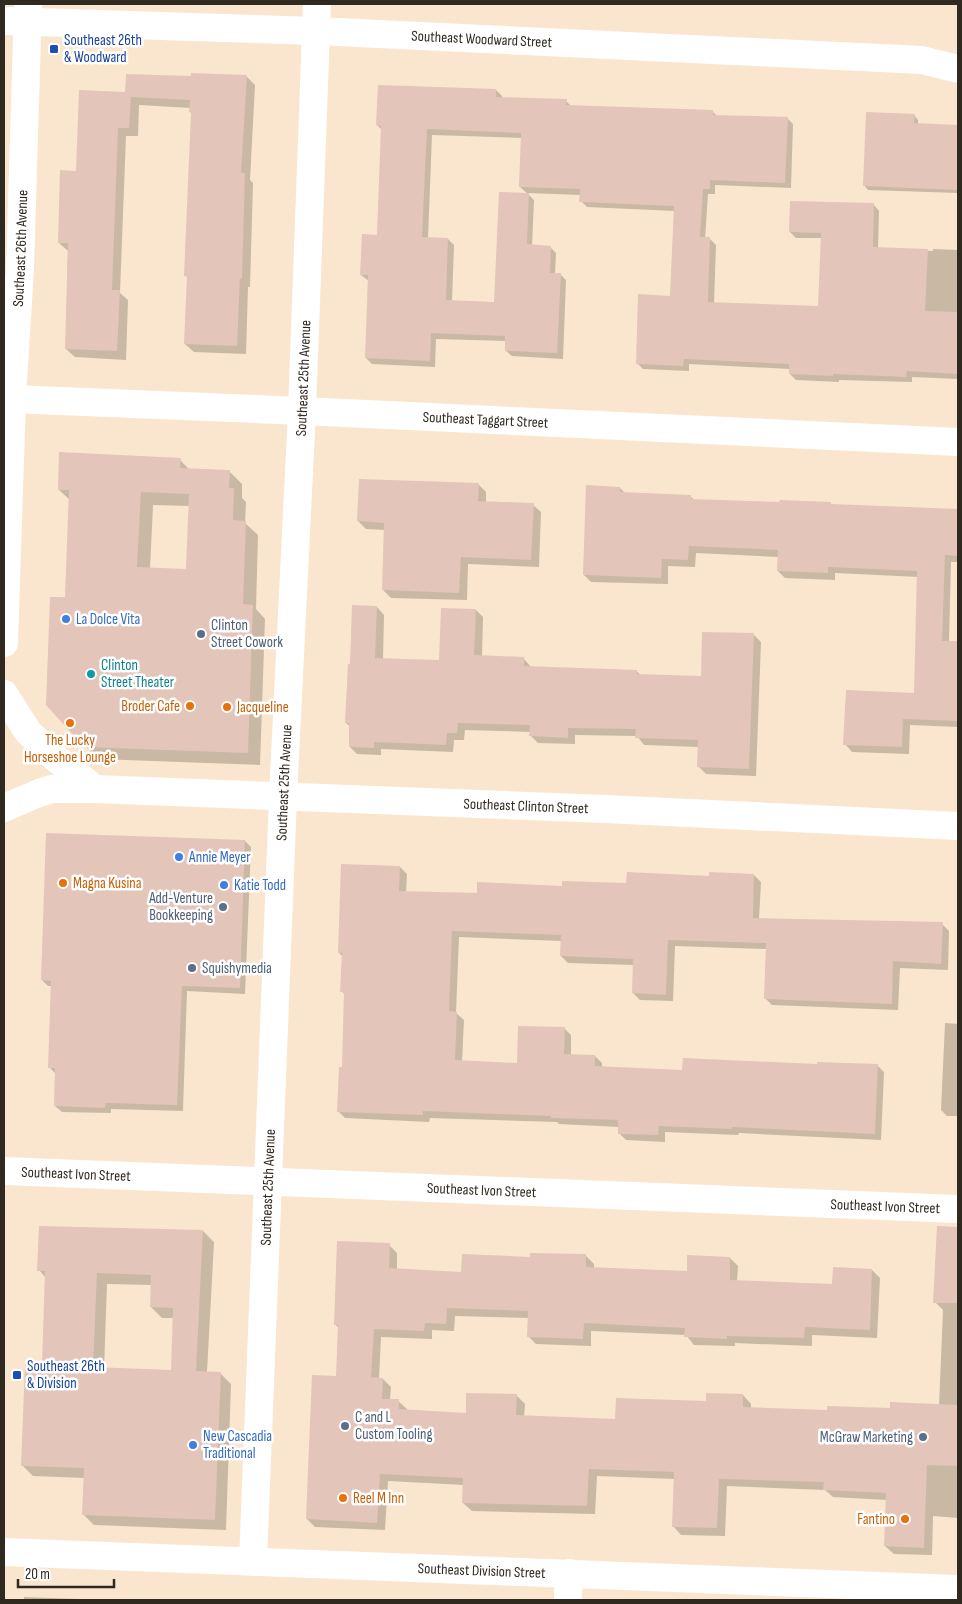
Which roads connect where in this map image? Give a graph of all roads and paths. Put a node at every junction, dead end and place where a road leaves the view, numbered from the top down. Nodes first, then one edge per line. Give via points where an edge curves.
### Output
1 (317, 4) edge
2 (20, 16) edge
3 (316, 31) junction
4 (958, 69) edge
5 (12, 399) junction
6 (302, 410) junction
7 (958, 442) edge
8 (4, 643) edge
9 (4, 694) edge
10 (95, 789) junction
11 (283, 797) junction
12 (4, 808) edge
13 (958, 826) edge
14 (4, 1170) edge
15 (268, 1180) junction
16 (958, 1209) edge
17 (4, 1552) edge
18 (253, 1562) junction
19 (569, 1573) junction
20 (958, 1589) edge
21 (568, 1600) edge

1 - 3 street, Southeast 25th Avenue
2 - 3 street, Southeast Woodward Street
2 - 5 street, Southeast 26th Avenue via 20,269
3 - 4 street, Southeast Woodward Street via 922,60
3 - 6 street, Southeast 25th Avenue
5 - 6 street, Southeast Taggart Street
5 - 8 street, Southeast 26th Avenue
6 - 7 street, Southeast Taggart Street
6 - 11 street, Southeast 25th Avenue
9 - 10 street via 28,732
10 - 11 street, Southeast Clinton Street
10 - 12 street, Southeast Clinton Street via 52,789
11 - 13 street, Southeast Clinton Street
11 - 15 street, Southeast 25th Avenue
14 - 15 street, Southeast Ivon Street
15 - 16 street, Southeast Ivon Street
15 - 18 street, Southeast 25th Avenue
17 - 18 street, Southeast Division Street
18 - 19 street, Southeast Division Street
19 - 20 street, Southeast Division Street
19 - 21 street

